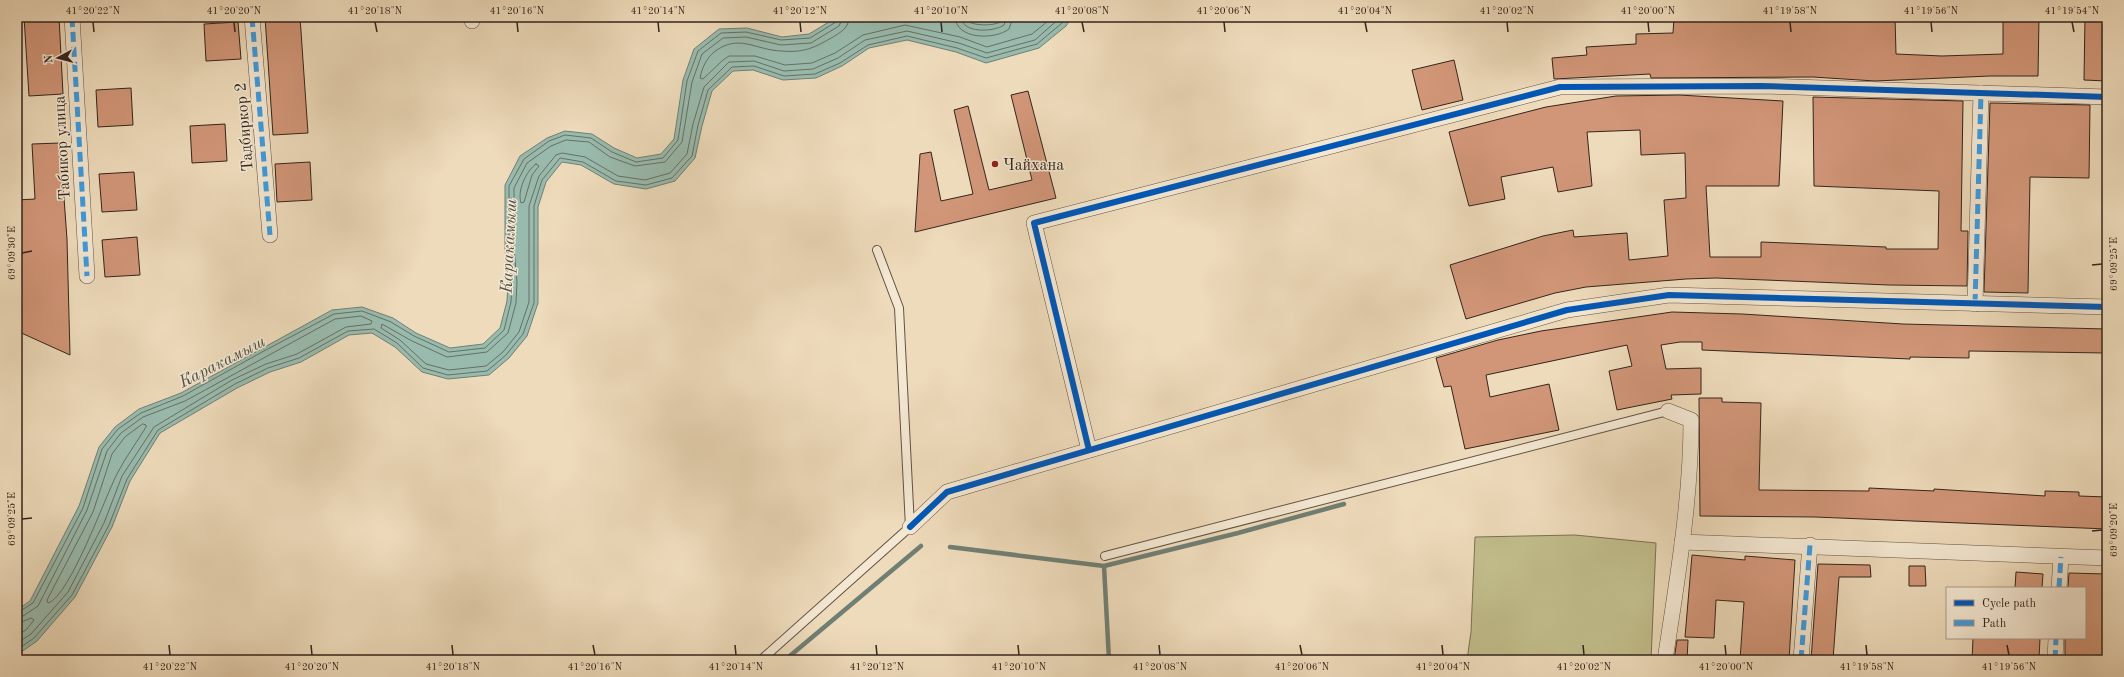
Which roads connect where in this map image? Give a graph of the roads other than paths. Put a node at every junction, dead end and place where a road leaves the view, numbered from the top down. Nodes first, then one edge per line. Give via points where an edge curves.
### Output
1 (72, 17) edge
2 (252, 17) edge
3 (1981, 93) junction
4 (2107, 97) edge
5 (270, 235) dead end
6 (877, 250) dead end
7 (87, 276) dead end
8 (1974, 304) junction
9 (2107, 307) edge
10 (1668, 411) joint
11 (1089, 450) junction
12 (910, 527) junction
13 (1682, 542) junction
14 (1810, 546) junction
15 (1105, 556) dead end
16 (2061, 557) junction
17 (2107, 558) edge
18 (2059, 587) edge
19 (2056, 639) edge
20 (761, 660) edge
21 (1665, 660) edge
22 (1801, 660) edge
23 (2055, 660) edge

1 - 7 street, Табикор улица
2 - 5 street, Тадбиркор 2
3 - 4 street
3 - 8 street
3 - 11 street via 1762,86 1560,87 1034,223
6 - 12 lane via 899,308
8 - 9 street
8 - 11 street via 1669,295 1567,310
10 - 13 street via 1691,420 1691,453
10 - 15 lane
11 - 12 street via 947,492
12 - 20 lane
13 - 14 street
13 - 21 street
14 - 16 street
14 - 22 street
16 - 17 street
16 - 18 street
19 - 23 street

